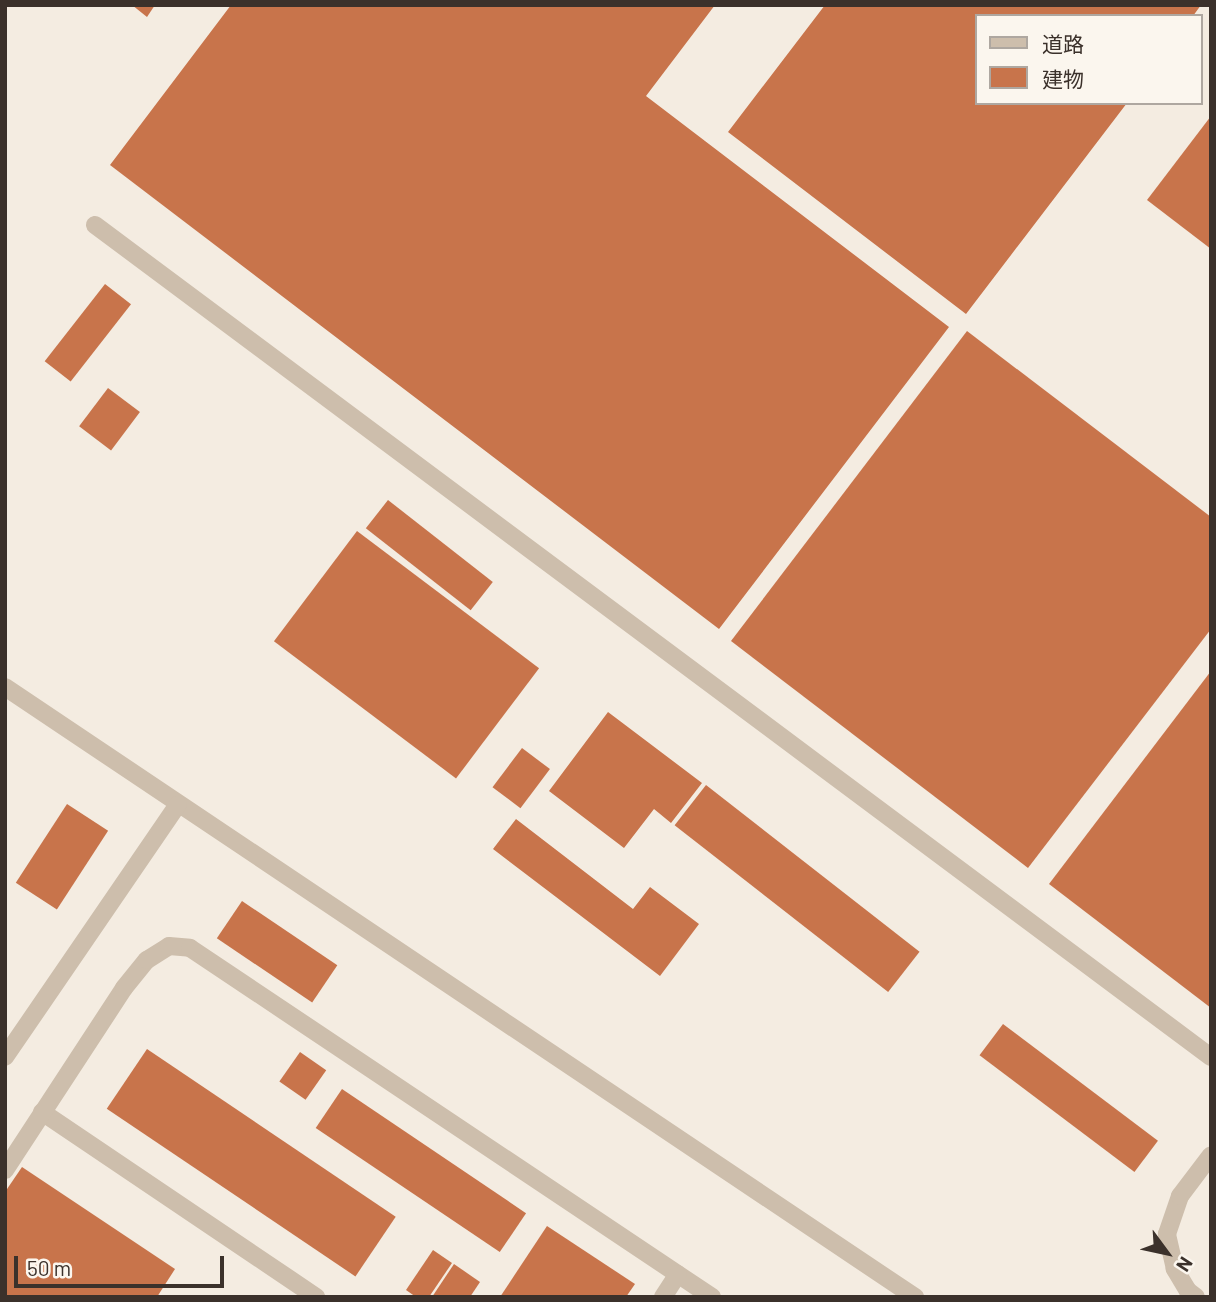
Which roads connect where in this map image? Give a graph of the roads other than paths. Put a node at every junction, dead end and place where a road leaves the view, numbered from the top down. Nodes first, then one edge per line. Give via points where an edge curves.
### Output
1 (95, 225) dead end
2 (5, 687) edge
3 (178, 804) junction
4 (7, 1050) edge
5 (1211, 1057) edge
6 (42, 1112) junction
7 (1211, 1155) edge
8 (5, 1170) edge
9 (678, 1274) junction
10 (316, 1297) edge
11 (663, 1297) edge
12 (712, 1297) edge
13 (915, 1297) edge
14 (1196, 1297) edge

1 - 5 street
2 - 3 street
3 - 4 street
3 - 13 street
6 - 8 street
6 - 9 street via 147,960 169,946 190,948
6 - 10 street
7 - 14 street via 1180,1196 1167,1234 1175,1269
9 - 11 street
9 - 12 street

